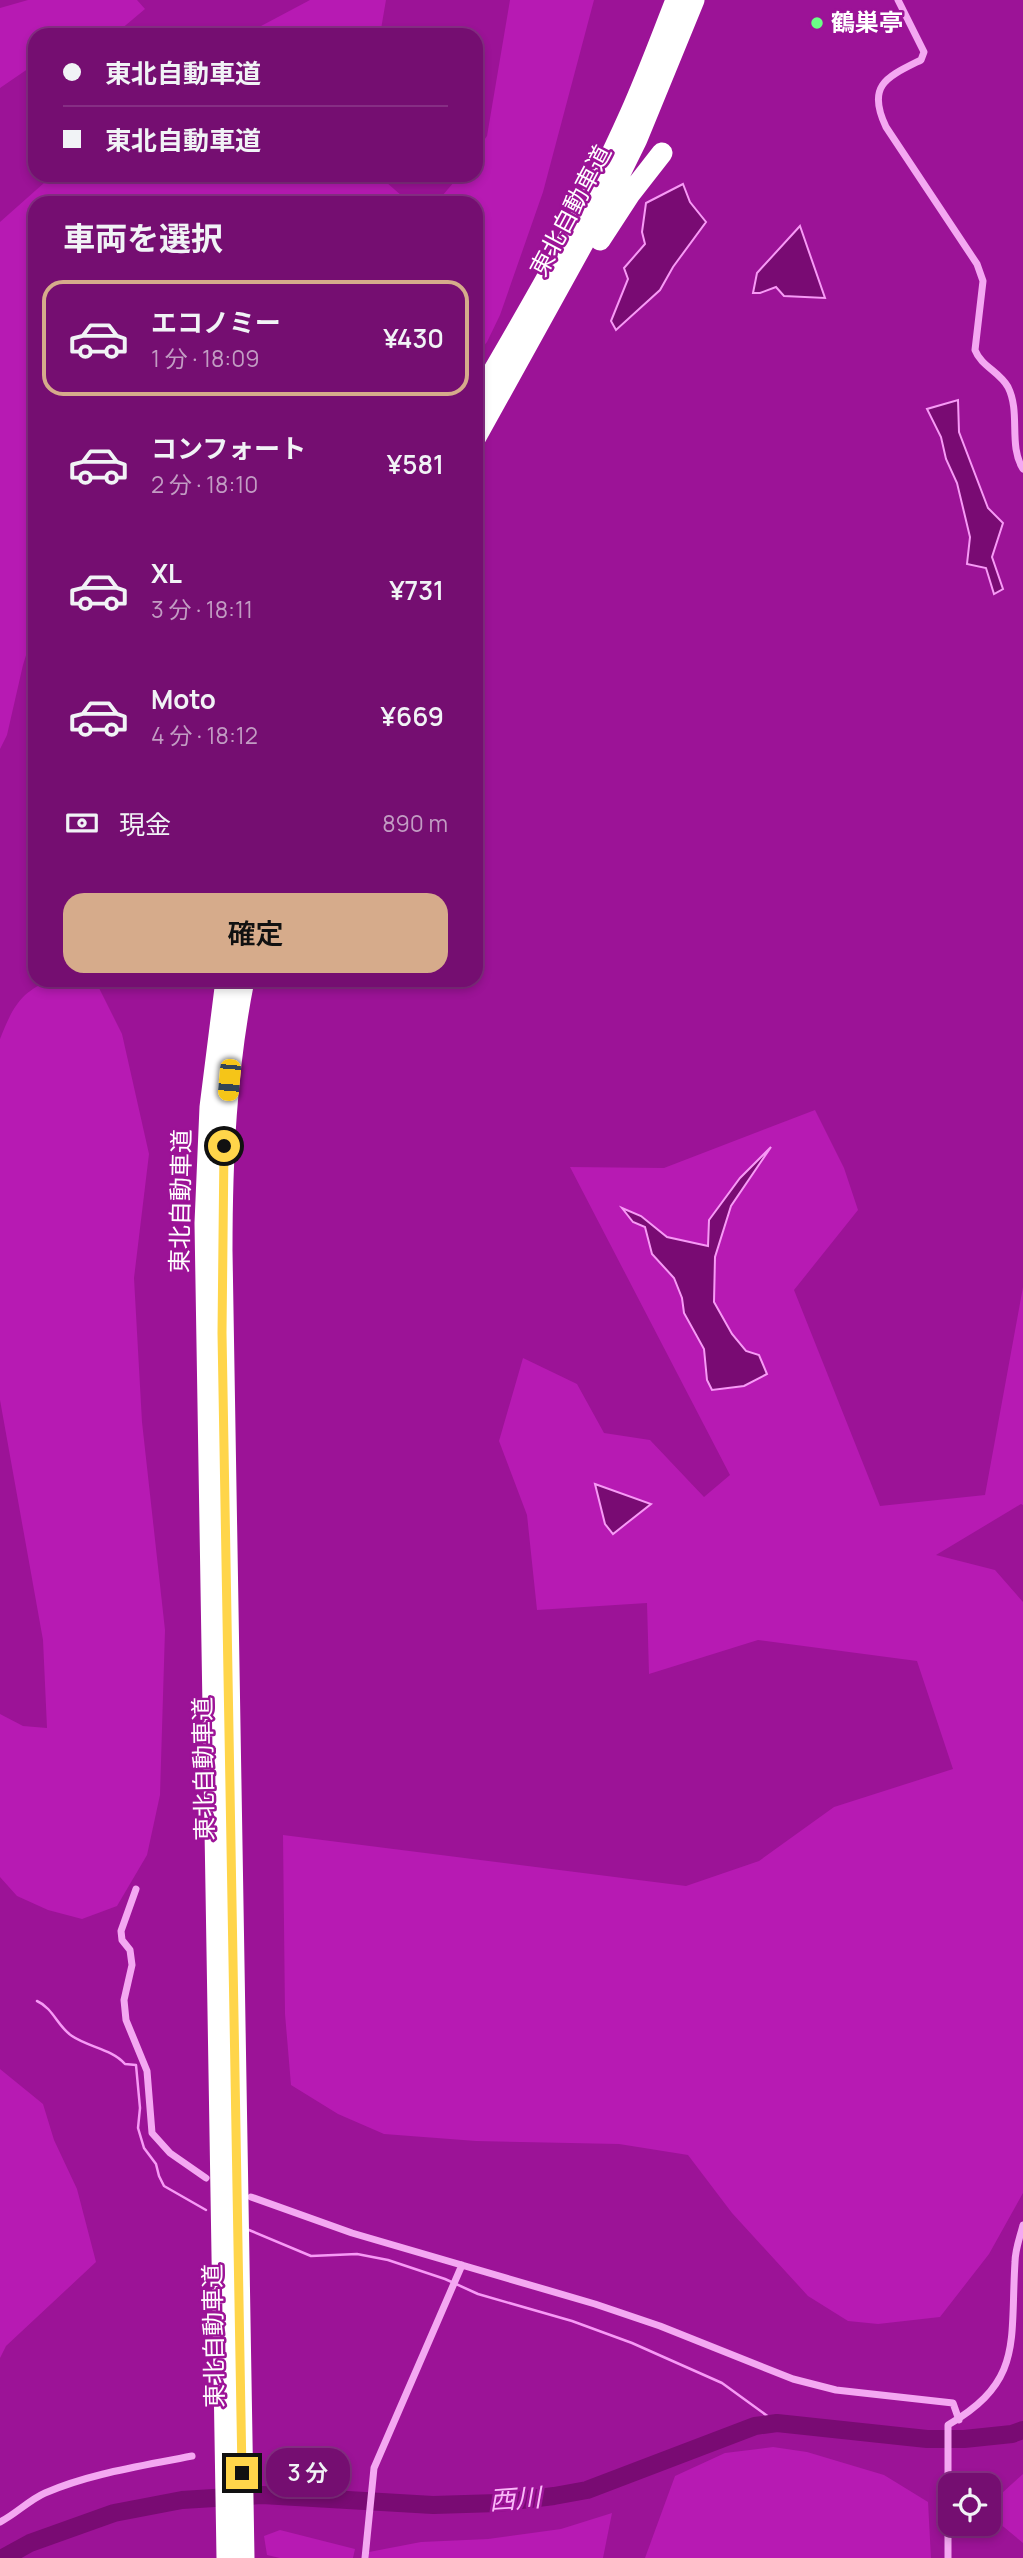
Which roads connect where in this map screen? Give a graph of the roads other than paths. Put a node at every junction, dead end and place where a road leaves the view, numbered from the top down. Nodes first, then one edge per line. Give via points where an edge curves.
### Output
1 (676, 0) edge
2 (694, 0) edge
3 (898, 0) edge
4 (662, 153) dead end
5 (483, 389) edge
6 (483, 426) edge
7 (483, 428) edge
8 (1023, 470) edge
9 (225, 987) edge
10 (243, 987) edge
11 (136, 1889) dead end
12 (206, 2178) dead end
13 (251, 2197) dead end
14 (1023, 2225) edge
15 (462, 2265) junction
16 (959, 2420) junction
17 (192, 2456) dead end
18 (234, 2474) junction
19 (0, 2522) edge
20 (235, 2525) junction
21 (227, 2558) edge
22 (244, 2558) edge
23 (365, 2558) edge
24 (948, 2558) edge

1 - 5 highway, 東北自動車道 via 630,115 590,197
2 - 6 highway, 東北自動車道 via 606,204
3 - 8 street via 924,52 921,60 891,75 881,86 876,96 879,111 977,264 983,281 975,350 977,358 1007,385
4 - 7 highway via 630,194 529,365
9 - 18 highway, 東北自動車道 via 210,1107 205,1223
10 - 18 highway, 東北自動車道 via 231,1053 222,1251
11 - 12 street via 121,1931 132,1965 124,2000 147,2071 152,2133
13 - 15 street
14 - 16 street via 1015,2260 1017,2346 1012,2368 997,2393
15 - 16 street via 660,2326 793,2379 836,2390 953,2403
15 - 23 street via 374,2468
16 - 24 street via 948,2425 947,2431
17 - 19 street via 114,2472 43,2494
18 - 20 highway, 東北自動車道
20 - 21 highway, 東北自動車道
20 - 22 highway, 東北自動車道

